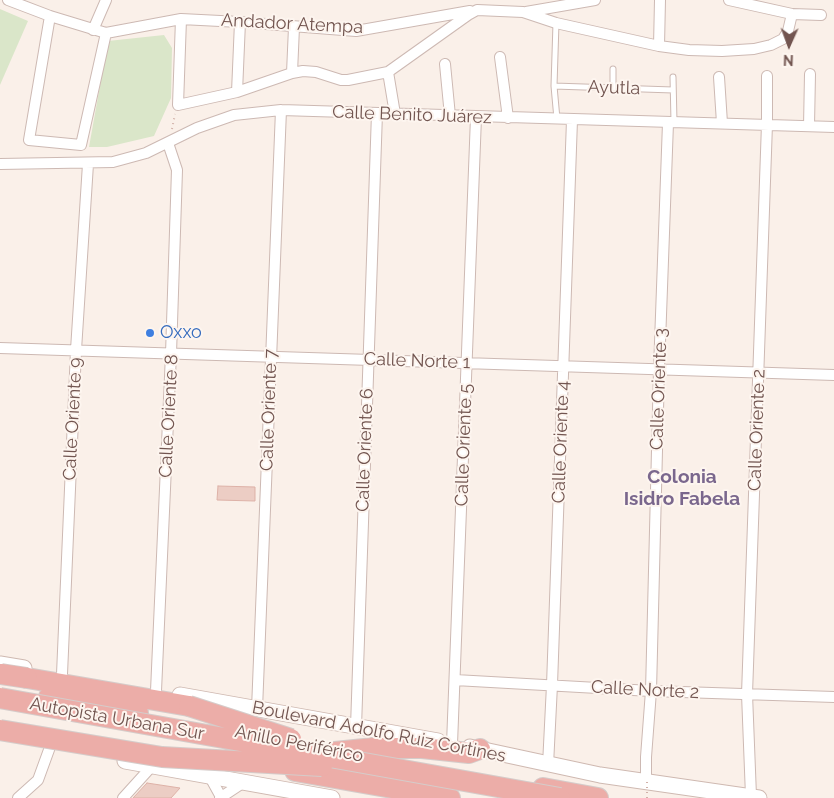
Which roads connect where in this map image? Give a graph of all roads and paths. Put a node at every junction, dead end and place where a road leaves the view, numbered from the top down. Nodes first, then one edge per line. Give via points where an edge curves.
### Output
1 (8, 0) edge
2 (106, 0) edge
3 (595, 0) edge
4 (660, 0) edge
5 (729, 0) edge
6 (29, 4) edge
7 (477, 10) junction
8 (523, 12) junction
9 (792, 14) junction
10 (50, 16) junction
11 (820, 16) dead end
12 (181, 19) junction
13 (240, 22) junction
14 (556, 23) junction
15 (294, 27) junction
16 (93, 30) junction
17 (106, 33) junction
18 (658, 46) junction
19 (500, 57) dead end
20 (445, 64) dead end
21 (613, 69) dead end
22 (388, 72) junction
23 (292, 73) junction
24 (810, 74) dead end
25 (767, 76) dead end
26 (673, 77) dead end
27 (719, 77) dead end
28 (554, 86) junction
29 (613, 87) junction
30 (674, 90) junction
31 (237, 92) junction
32 (178, 105) junction
33 (281, 110) junction
34 (377, 113) junction
35 (395, 114) junction
36 (450, 116) junction
37 (476, 117) junction
38 (508, 118) junction
39 (557, 120) junction
40 (572, 120) junction
41 (671, 122) junction
42 (722, 123) junction
43 (767, 124) junction
44 (809, 126) junction
45 (834, 127) edge
46 (168, 143) junction
47 (0, 164) edge
48 (88, 164) junction
49 (0, 348) edge
50 (76, 350) junction
51 (172, 354) junction
52 (271, 356) junction
53 (368, 359) junction
54 (466, 362) junction
55 (563, 365) junction
56 (659, 370) junction
57 (758, 372) junction
58 (834, 374) edge
59 (0, 664) edge
60 (0, 674) edge
61 (62, 674) junction
62 (455, 680) junction
63 (552, 685) junction
64 (0, 688) edge
65 (156, 691) junction
66 (651, 691) junction
67 (748, 694) junction
68 (834, 697) edge
69 (0, 698) edge
70 (0, 708) edge
71 (256, 709) junction
72 (356, 727) junction
73 (1, 732) edge
74 (452, 744) junction
75 (50, 747) junction
76 (480, 749) junction
77 (335, 752) junction
78 (358, 765) junction
79 (548, 765) junction
80 (152, 766) junction
81 (210, 777) junction
82 (647, 778) joint
83 (244, 782) junction
84 (220, 797) edge
85 (755, 797) edge
86 (18, 798) edge
87 (123, 798) edge
88 (332, 798) edge
89 (450, 798) edge
90 (517, 798) edge
91 (560, 798) edge
92 (598, 798) edge
93 (647, 798) edge

1 - 6 street
2 - 16 street
3 - 8 street
4 - 18 street
5 - 9 street
6 - 10 street
7 - 8 street, Andador Atempa
7 - 15 street, Andador Atempa via 356,31
7 - 22 street
8 - 14 street
9 - 11 street
9 - 18 street via 783,39 771,45 722,51
10 - 16 street
10 - 17 street via 29,140 80,145
12 - 13 street, Andador Atempa
12 - 17 street, Andador Atempa
12 - 32 street
13 - 15 street, Andador Atempa
13 - 31 street
14 - 18 street
14 - 28 lane
15 - 23 street
16 - 17 street
19 - 38 street
20 - 36 street
21 - 29 lane
22 - 23 street via 348,80 316,72
22 - 35 street
23 - 31 street
24 - 44 street
25 - 43 street, Calle Oriente 2
26 - 30 lane
27 - 42 street
28 - 29 lane, Ayutla
28 - 39 lane
29 - 30 lane, Ayutla
30 - 41 lane
31 - 32 street
32 - 46 path
33 - 34 street, Calle Benito Juárez
33 - 46 street, Calle Benito Juárez via 234,115
33 - 52 street, Calle Oriente 7
34 - 35 street, Calle Benito Juárez
34 - 53 street, Calle Oriente 6
35 - 36 street, Calle Benito Juárez
36 - 37 street, Calle Benito Juárez
37 - 38 street, Calle Benito Juárez
37 - 54 street, Calle Oriente 5
38 - 39 street, Calle Benito Juárez
39 - 40 street, Calle Benito Juárez
40 - 41 street, Calle Benito Juárez
40 - 55 street, Calle Oriente 4
41 - 42 street, Calle Benito Juárez
41 - 56 street, Calle Oriente 3
42 - 43 street, Calle Benito Juárez
43 - 44 street, Calle Benito Juárez
43 - 57 street, Calle Oriente 2
44 - 45 street, Calle Benito Juárez
46 - 48 street, Calle Benito Juárez via 112,162
46 - 51 street, Calle Oriente 8 via 177,170
47 - 48 street, Calle Benito Juárez
48 - 50 street, Calle Oriente 9
49 - 50 street, Calle Norte 1
50 - 51 street, Calle Norte 1
50 - 61 street, Calle Oriente 9
51 - 52 street, Calle Norte 1
51 - 65 street, Calle Oriente 8
52 - 53 street, Calle Norte 1
52 - 71 street, Calle Oriente 7
53 - 54 street, Calle Norte 1
53 - 72 street, Calle Oriente 6
54 - 55 street, Calle Norte 1
54 - 62 street, Calle Oriente 5
55 - 56 street, Calle Norte 1
55 - 63 street, Calle Oriente 4
56 - 57 street, Calle Norte 1
56 - 66 street, Calle Oriente 3
57 - 58 street, Calle Norte 1
57 - 67 street, Calle Oriente 2
59 - 61 main road, Boulevard Adolfo Ruiz Cortines
60 - 78 highway, bridge via 189,706
61 - 65 main road, Boulevard Adolfo Ruiz Cortines
62 - 63 street, Calle Norte 2
62 - 74 street, Calle Oriente 5
63 - 66 street, Calle Norte 2
63 - 79 street, Calle Oriente 4
64 - 77 highway, Anillo Periférico
65 - 71 main road, Boulevard Adolfo Ruiz Cortines
66 - 67 street, Calle Norte 2
66 - 82 street, Calle Oriente 3
67 - 68 street, Calle Norte 2
67 - 85 street, Calle Oriente 2
69 - 78 highway, Autopista Urbana Sur, bridge
70 - 78 highway, Autopista Urbana Sur
71 - 72 main road, Boulevard Adolfo Ruiz Cortines
72 - 74 main road, Boulevard Adolfo Ruiz Cortines
73 - 75 main road
73 - 78 highway, bridge via 162,757
73 - 89 highway, Anillo Periférico via 121,741
74 - 76 main road, Boulevard Adolfo Ruiz Cortines
75 - 80 main road
75 - 86 street via 38,780
76 - 77 highway via 469,752 374,748
76 - 79 main road, Boulevard Adolfo Ruiz Cortines
77 - 92 highway, Anillo Periférico
78 - 90 highway, Autopista Urbana Sur
78 - 91 highway, Autopista Urbana Sur, bridge
79 - 85 main road, Boulevard Adolfo Ruiz Cortines
80 - 81 main road
80 - 87 street
81 - 83 main road
81 - 84 street
82 - 93 path, bridge
83 - 84 street
83 - 88 main road

